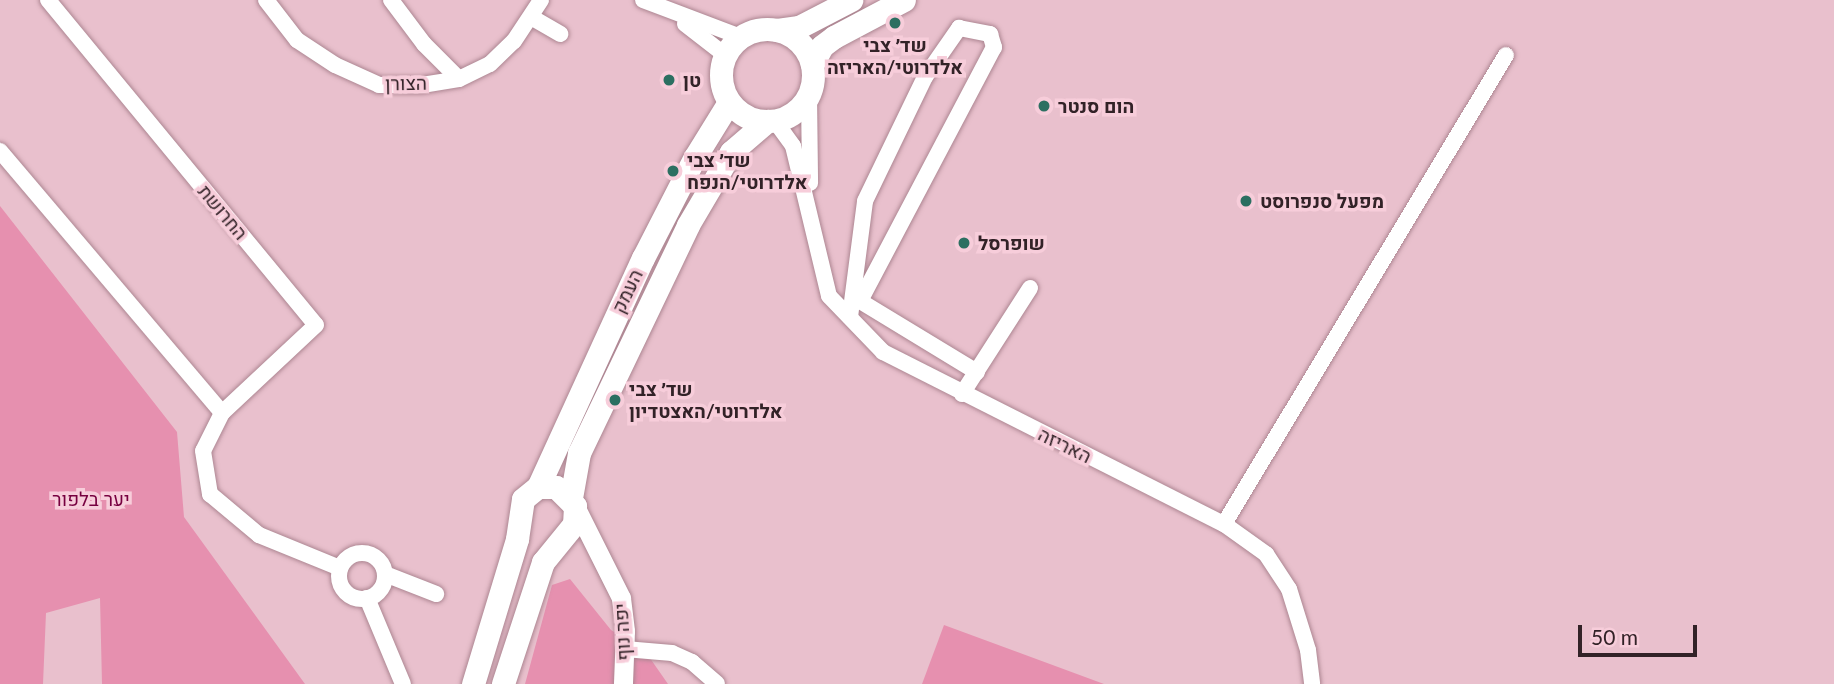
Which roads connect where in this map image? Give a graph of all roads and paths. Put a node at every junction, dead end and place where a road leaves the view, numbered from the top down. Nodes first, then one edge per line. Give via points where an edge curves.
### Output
1 (48, 0) edge
2 (266, 0) edge
3 (391, 0) edge
4 (541, 0) edge
5 (643, 0) edge
6 (851, 0) edge
7 (905, 0) edge
8 (669, 12) junction
9 (531, 17) junction
10 (777, 30) junction
11 (561, 34) dead end
12 (741, 37) junction
13 (725, 55) junction
14 (1506, 55) dead end
15 (813, 65) junction
16 (459, 79) junction
17 (809, 95) junction
18 (729, 102) junction
19 (771, 121) junction
20 (0, 151) edge
21 (812, 210) junction
22 (1030, 288) dead end
23 (860, 301) junction
24 (850, 317) junction
25 (976, 372) junction
26 (962, 394) junction
27 (222, 413) junction
28 (538, 487) junction
29 (573, 502) junction
30 (1224, 524) junction
31 (560, 541) junction
32 (340, 568) junction
33 (385, 574) junction
34 (615, 581) junction
35 (436, 594) dead end
36 (368, 598) junction
37 (625, 649) junction
38 (400, 680) edge
39 (415, 684) edge
40 (474, 684) edge
41 (503, 684) edge
42 (623, 684) edge
43 (717, 684) edge
44 (1312, 684) edge

1 - 27 street, החרושת via 317,324
2 - 16 street, הצורן via 297,40 335,65 379,85
3 - 16 street via 424,44
4 - 9 street, הצורן
5 - 8 street
6 - 10 main road via 799,27
7 - 15 main road via 834,37
8 - 12 street
8 - 13 street
9 - 11 street
9 - 16 street, הצורן via 490,64
10 - 12 main road via 752,31
10 - 15 main road via 803,45
12 - 13 main road
13 - 18 main road via 721,79
14 - 30 street
15 - 17 main road
17 - 19 main road via 795,112
17 - 21 street, האריזה
18 - 19 main road via 746,116
18 - 28 main road, העמק via 643,258
19 - 21 street, האריזה via 793,146
19 - 29 main road, העמק via 731,152 688,225 579,453
20 - 27 street
21 - 24 street, האריזה via 829,296
22 - 25 street
23 - 24 street
23 - 24 street via 993,47 990,34 959,29 925,77 865,201
23 - 25 street
24 - 26 street, האריזה via 883,352
25 - 26 street
26 - 30 street, האריזה
27 - 32 street, החרושת via 203,451 210,494 259,535
28 - 29 main road via 556,487
28 - 40 main road, העמק via 520,508 517,539
29 - 31 main road, העמק via 575,524
29 - 34 street, יפה נוף
30 - 44 street, האריזה via 1266,554 1289,589 1308,650
31 - 34 street, יפה נוף via 590,552
31 - 41 main road, העמק via 542,562 526,602
32 - 33 street via 350,556 365,553 379,560
32 - 36 street via 340,582 348,594
33 - 35 street
33 - 36 street via 379,592
34 - 37 street, יפה נוף via 624,614
36 - 38 street
37 - 42 street, יפה נוף
37 - 43 street via 672,653
38 - 39 street

